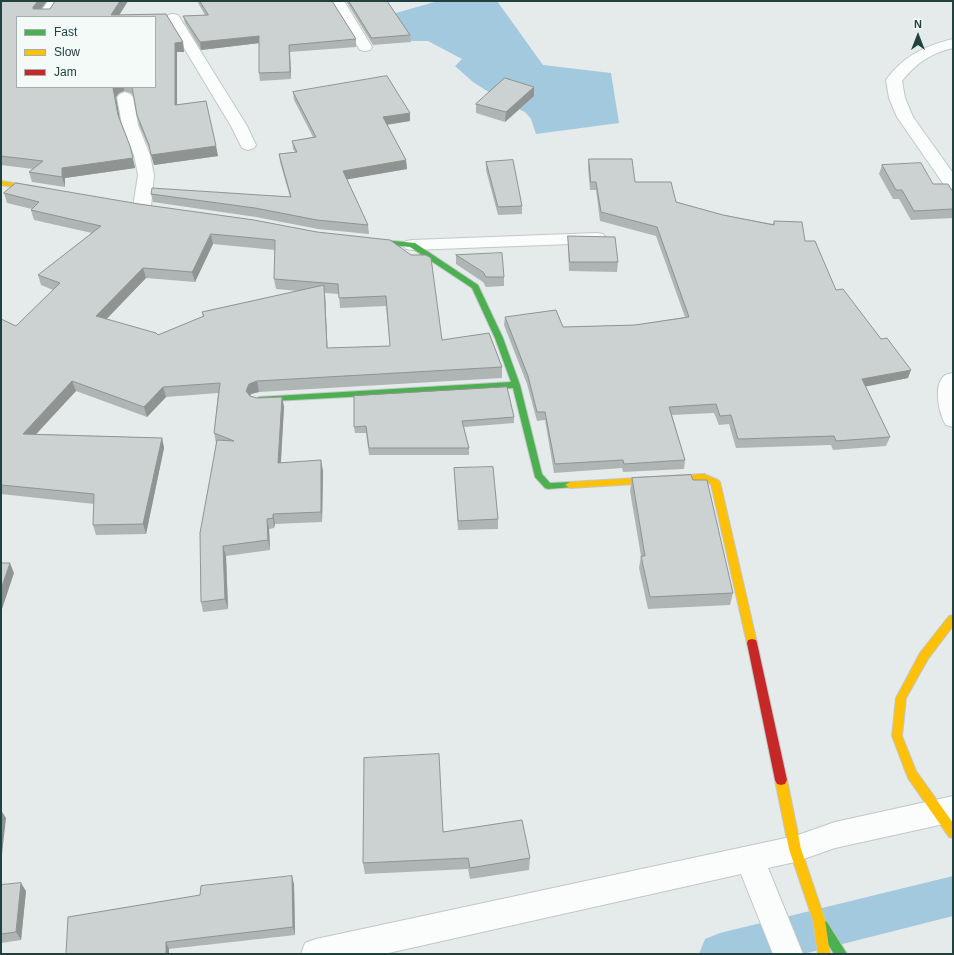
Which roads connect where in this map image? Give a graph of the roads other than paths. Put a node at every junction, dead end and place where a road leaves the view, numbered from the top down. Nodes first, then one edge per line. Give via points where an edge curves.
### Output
1 (55, 1) edge
2 (336, 1) edge
3 (45, 16) edge
4 (173, 18) dead end
5 (953, 43) edge
6 (365, 47) dead end
7 (125, 97) dead end
8 (248, 145) dead end
9 (1, 183) edge
10 (953, 185) edge
11 (56, 192) edge
12 (142, 207) edge
13 (614, 238) edge
14 (358, 239) edge
15 (412, 245) junction
16 (953, 380) edge
17 (516, 385) junction
18 (259, 400) edge
19 (953, 420) edge
20 (953, 619) edge
21 (946, 812) edge
22 (953, 833) edge
23 (795, 849) junction
24 (749, 858) junction
25 (819, 920) junction
26 (316, 954) edge
27 (788, 954) edge
28 (824, 954) edge
29 (841, 954) edge

1 - 3 street
2 - 6 street
4 - 8 street
5 - 10 street via 930,49 915,57 894,80 897,98 905,117
7 - 12 street via 130,125 142,155 146,175
9 - 11 street
13 - 15 street
14 - 15 street
15 - 17 street via 475,286 499,338
16 - 19 street via 950,382 948,402
17 - 18 street
17 - 23 street via 538,475 548,486 704,477 715,482
20 - 21 street via 924,656 901,698 897,736 912,774
21 - 22 street
21 - 23 street via 835,835
23 - 24 street
23 - 25 street
24 - 26 street
24 - 27 street
25 - 28 street
25 - 29 street

